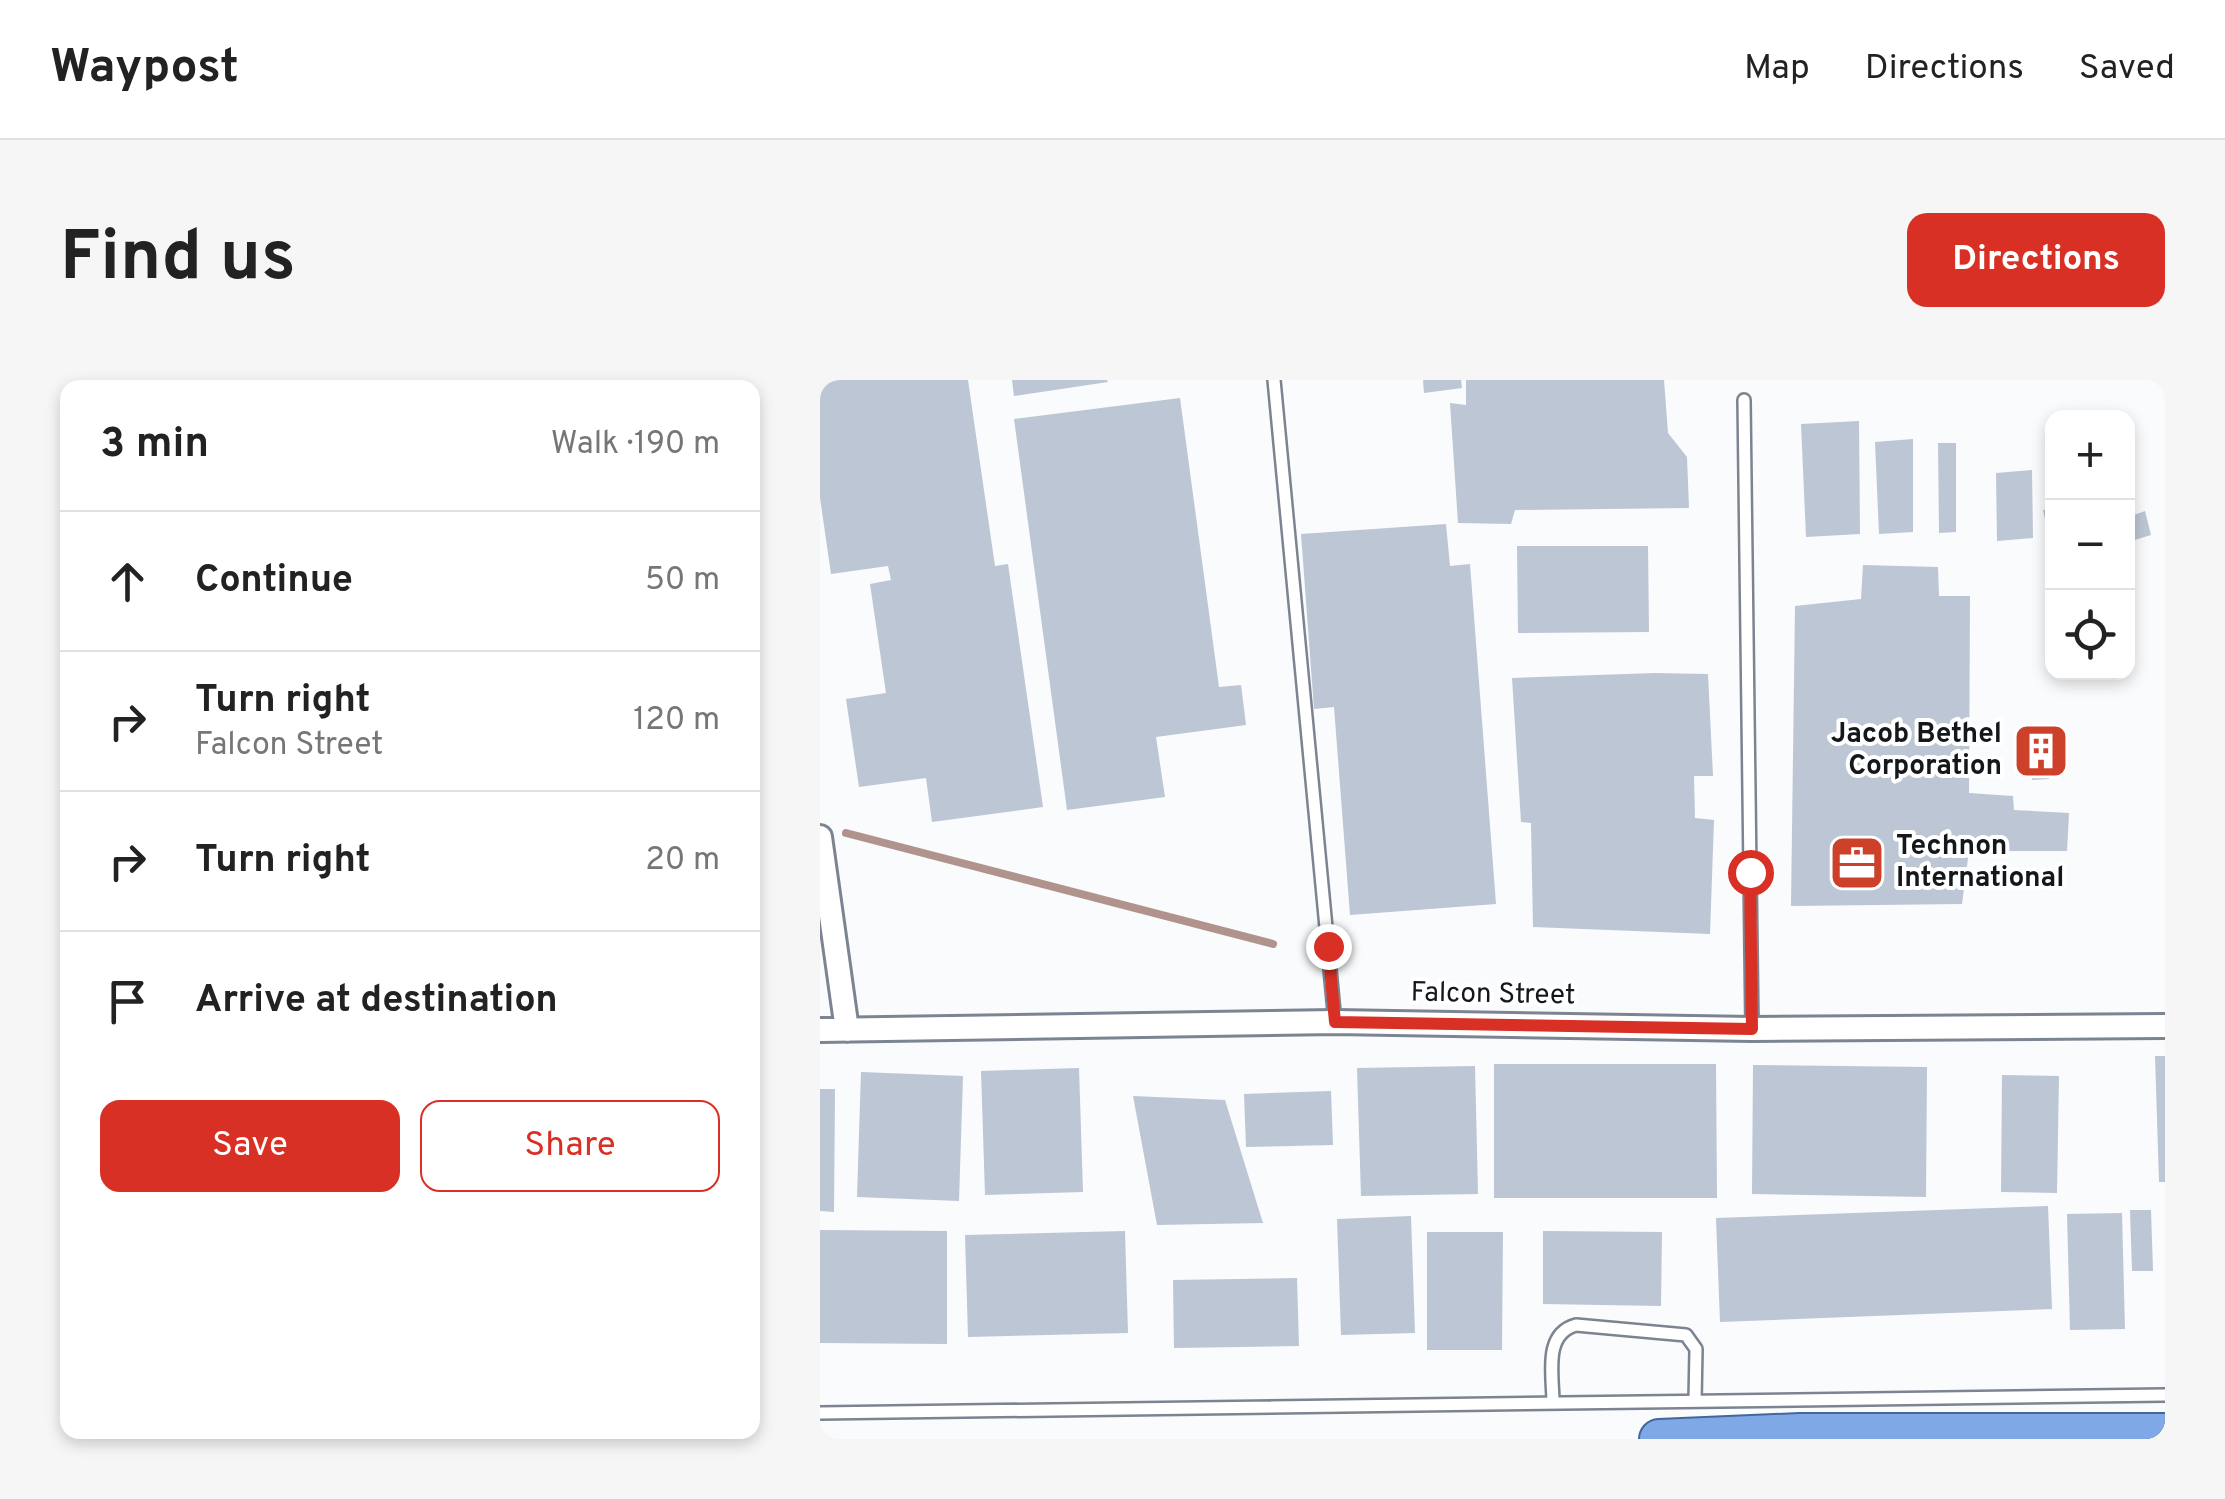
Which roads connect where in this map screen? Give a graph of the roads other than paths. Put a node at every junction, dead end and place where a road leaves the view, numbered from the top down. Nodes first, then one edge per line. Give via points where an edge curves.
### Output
1 (1274, 380) edge
2 (1744, 400) dead end
3 (820, 837) edge
4 (1335, 1022) junction
5 (2165, 1026) edge
6 (1752, 1029) junction
7 (820, 1030) edge
8 (848, 1030) junction
9 (2165, 1395) edge
10 (1695, 1401) junction
11 (1553, 1403) junction
12 (820, 1412) edge
13 (2165, 1433) edge
14 (1944, 1435) edge
15 (1805, 1436) edge
16 (1659, 1439) edge

1 - 4 lane
2 - 6 lane
3 - 8 street
4 - 6 street, Falcon Street
4 - 8 street, Falcon Street
5 - 6 street, Falcon Street
7 - 8 street, Falcon Street
9 - 10 lane
10 - 11 lane
10 - 11 lane via 1696,1350 1686,1335 1576,1325 1554,1340
11 - 12 lane
13 - 14 highway
14 - 15 highway
15 - 16 highway

